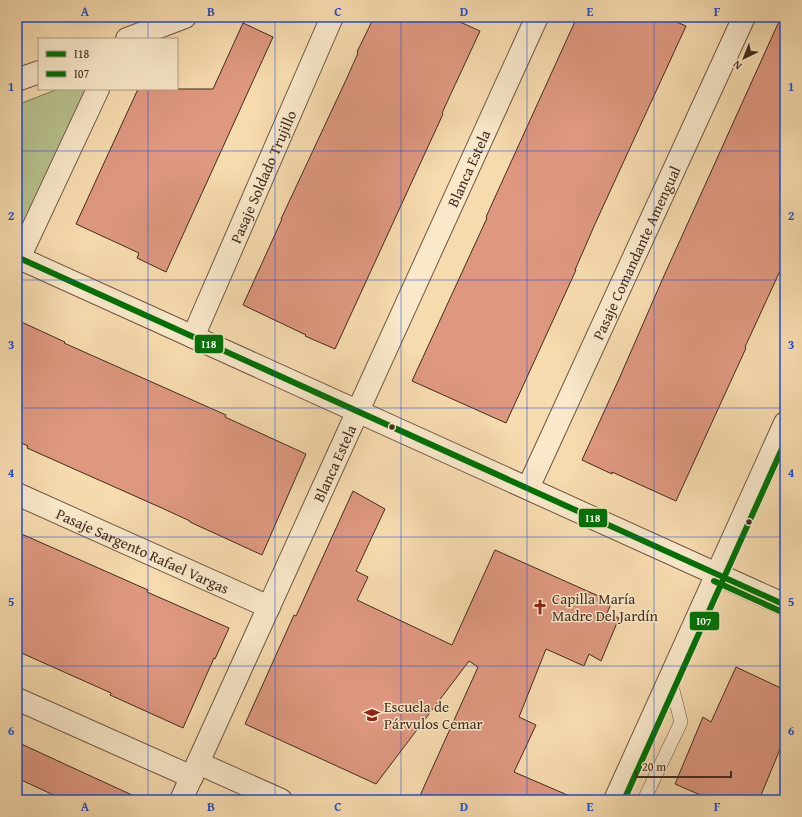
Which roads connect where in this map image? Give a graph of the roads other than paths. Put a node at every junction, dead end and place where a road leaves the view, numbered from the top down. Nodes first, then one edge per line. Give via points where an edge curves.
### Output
1 (185, 17) edge
2 (332, 17) edge
3 (537, 17) edge
4 (744, 17) edge
5 (129, 38) edge
6 (38, 72) edge
7 (17, 80) edge
8 (98, 90) edge
9 (18, 258) edge
10 (193, 337) junction
11 (358, 412) junction
12 (785, 423) edge
13 (528, 488) junction
14 (17, 494) edge
15 (717, 574) junction
16 (785, 605) edge
17 (269, 607) junction
18 (670, 678) junction
19 (17, 699) edge
20 (195, 770) junction
21 (181, 800) edge
22 (281, 800) edge
23 (615, 800) edge
24 (644, 800) edge

1 - 5 street
2 - 10 street, Pasaje Soldado Trujillo
3 - 11 street, Blanca Estela
4 - 13 street, Pasaje Comandante Amengual
6 - 7 street
8 - 9 street
9 - 10 street
10 - 11 street
11 - 13 street
11 - 17 street, Blanca Estela
12 - 15 street
13 - 15 street
14 - 17 street, Pasaje Sargento Rafael Vargas
15 - 16 street
15 - 18 street
17 - 20 street, Blanca Estela
18 - 23 street
18 - 24 lane via 682,722
19 - 20 street
20 - 21 street, Blanca Estela
20 - 22 street

